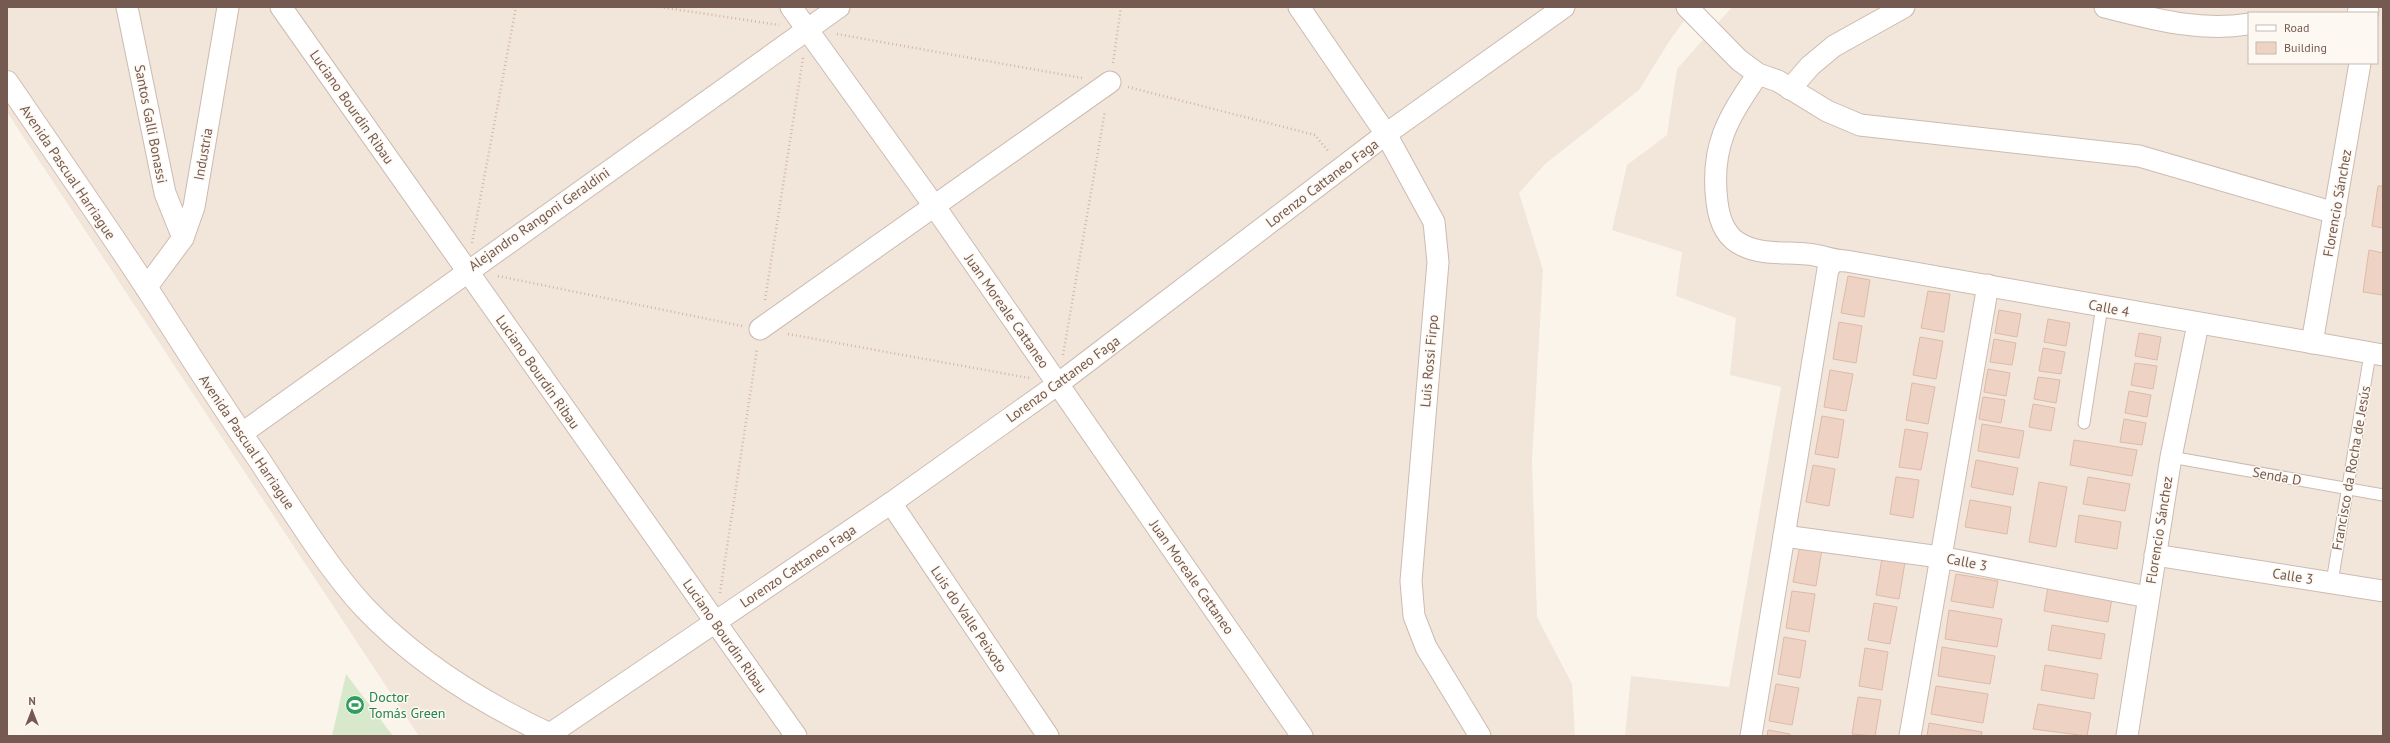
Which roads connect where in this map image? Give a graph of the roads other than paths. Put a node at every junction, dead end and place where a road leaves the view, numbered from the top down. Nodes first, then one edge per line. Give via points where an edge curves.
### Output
1 (127, 7) edge
2 (228, 7) edge
3 (281, 7) edge
4 (791, 7) edge
5 (839, 7) edge
6 (1299, 7) edge
7 (1564, 7) edge
8 (1687, 7) edge
9 (1904, 7) edge
10 (2105, 7) edge
11 (2248, 24) edge
12 (807, 29) junction
13 (2360, 64) edge
14 (1758, 74) junction
15 (7, 82) edge
16 (1110, 82) road end
17 (1790, 89) junction
18 (1386, 134) junction
19 (935, 207) junction
20 (2335, 213) junction
21 (183, 238) junction
22 (1834, 261) junction
23 (467, 270) junction
24 (1988, 285) junction
25 (146, 288) junction
26 (2102, 306) junction
27 (2198, 324) junction
28 (760, 329) road end
29 (2312, 343) junction
30 (2377, 354) edge
31 (1058, 384) junction
32 (2084, 423) dead end
33 (241, 434) junction
34 (2171, 457) junction
35 (2348, 489) junction
36 (2383, 495) edge
37 (890, 503) junction
38 (1784, 536) junction
39 (2155, 555) junction
40 (1940, 556) junction
41 (2332, 582) junction
42 (2383, 591) edge
43 (2148, 597) junction
44 (715, 623) junction
45 (552, 735) edge
46 (796, 736) edge
47 (1048, 736) edge
48 (1302, 736) edge
49 (1480, 736) edge
50 (1751, 736) edge
51 (1910, 736) edge
52 (2127, 736) edge

1 - 21 street, Santos Galli Bonassi via 165,193
2 - 21 street, Industria via 194,207
3 - 23 street, Luciano Bourdin Ribau
4 - 12 street, Juan Moreale Cattaneo
5 - 12 street, Alejandro Rangoni Geraldini
6 - 18 street, Luis Rossi Firpo
7 - 18 street, Lorenzo Cattaneo Faga
8 - 14 street via 1739,60
9 - 17 street via 1834,46 1810,66
10 - 11 street via 2198,28 2229,28
12 - 19 street, Juan Moreale Cattaneo
12 - 23 street, Alejandro Rangoni Geraldini
13 - 20 street, Florencio Sánchez
14 - 17 street via 1778,81
14 - 22 street, Calle 4 via 1734,110 1719,143 1715,162 1718,212 1724,227 1731,238 1756,250 1809,254
15 - 25 street, Avenida Pascual Harriague
16 - 19 street
17 - 20 street via 1827,111 1860,124 2139,156
18 - 31 street, Lorenzo Cattaneo Faga
18 - 49 street, Luis Rossi Firpo via 1434,222 1438,262 1411,581 1414,616 1426,647
19 - 28 street
19 - 31 street, Juan Moreale Cattaneo
20 - 29 street, Florencio Sánchez
21 - 25 street, Industria
22 - 24 street, Calle 4
22 - 38 street via 1828,269
23 - 33 street, Alejandro Rangoni Geraldini
23 - 44 street, Luciano Bourdin Ribau
24 - 26 street, Calle 4
24 - 40 street
25 - 33 street, Avenida Pascual Harriague
26 - 27 street, Calle 4
26 - 32 lane
27 - 29 street, Calle 4
27 - 34 street, Florencio Sánchez
29 - 30 street, Calle 4
30 - 35 lane, Francisco da Rocha de Jesús
31 - 37 street, Lorenzo Cattaneo Faga
31 - 48 street, Juan Moreale Cattaneo
33 - 45 street, Avenida Pascual Harriague via 332,566 369,611 404,645 453,682 514,718
34 - 35 lane, Senda D
34 - 39 street, Florencio Sánchez
35 - 36 lane, Senda D
35 - 41 lane, Francisco da Rocha de Jesús
37 - 44 street, Lorenzo Cattaneo Faga
37 - 47 street, Luis do Valle Peixoto
38 - 40 street, Calle 3
38 - 50 street
39 - 41 street, Calle 3
39 - 43 street, Florencio Sánchez
40 - 43 street, Calle 3
40 - 51 street
41 - 42 street, Calle 3
43 - 52 street, Florencio Sánchez
44 - 45 street, Lorenzo Cattaneo Faga
44 - 46 street, Luciano Bourdin Ribau

